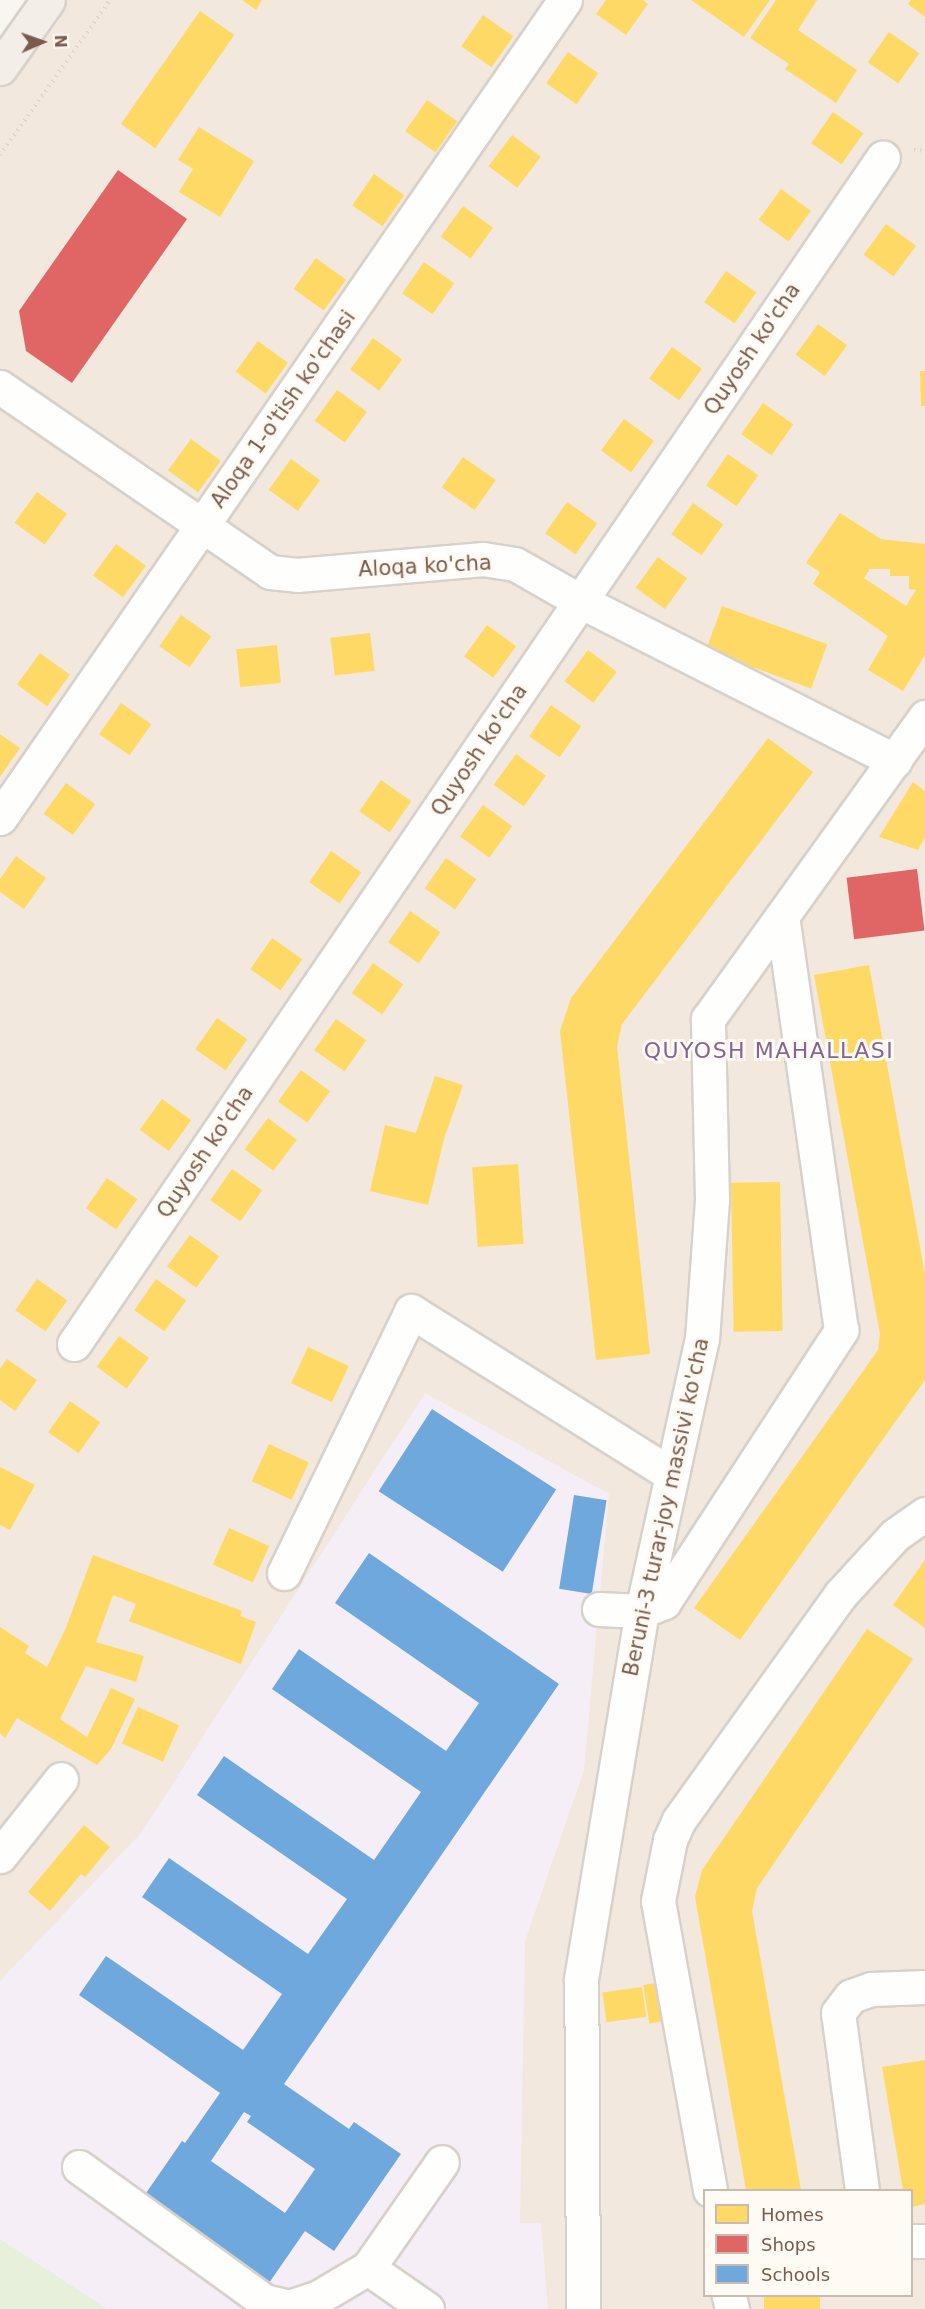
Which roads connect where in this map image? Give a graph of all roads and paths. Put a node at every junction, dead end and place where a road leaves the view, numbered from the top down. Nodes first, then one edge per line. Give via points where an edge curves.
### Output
1 (48, 0) edge
2 (110, 0) edge
3 (565, 0) edge
4 (0, 68) edge
5 (0, 155) edge
6 (883, 158) dead end
7 (0, 387) edge
8 (202, 526) junction
9 (580, 601) junction
10 (914, 740) edge
11 (0, 818) edge
12 (782, 916) junction
13 (74, 1344) dead end
14 (672, 1475) junction
15 (925, 1514) edge
16 (284, 1573) dead end
17 (599, 1609) dead end
18 (642, 1611) junction
19 (62, 1779) dead end
20 (0, 1856) edge
21 (925, 1987) edge
22 (442, 2162) dead end
23 (79, 2167) dead end
24 (710, 2189) edge
25 (862, 2189) edge
26 (368, 2268) junction
27 (427, 2309) edge
28 (582, 2309) edge

1 - 4 main road
2 - 5 path
3 - 8 street, Aloqa 1-o'tish ko'chasi
6 - 9 street, Quyosh ko'cha
7 - 8 street, Aloqa ko'cha
8 - 9 street, Aloqa ko'cha via 270,572 297,575 483,559 515,564
8 - 11 street, Aloqa 1-o'tish ko'chasi
9 - 10 street, Aloqa ko'cha
9 - 13 street, Quyosh ko'cha
10 - 12 street, Beruni-3 turar-joy massivi ko'cha
12 - 14 street, Beruni-3 turar-joy massivi ko'cha via 708,1018 712,1200 702,1339
12 - 18 street via 841,1330 664,1602
14 - 16 street via 411,1311
14 - 18 street, Beruni-3 turar-joy massivi ko'cha
15 - 24 street via 895,1535 840,1595 679,1820 670,1840 658,1901
17 - 18 street
18 - 28 street, Beruni-3 turar-joy massivi ko'cha via 581,1979
19 - 20 street
21 - 25 street via 871,1989 850,1996 838,2013
22 - 26 street
23 - 26 street via 264,2301 289,2307 316,2298
26 - 27 street

